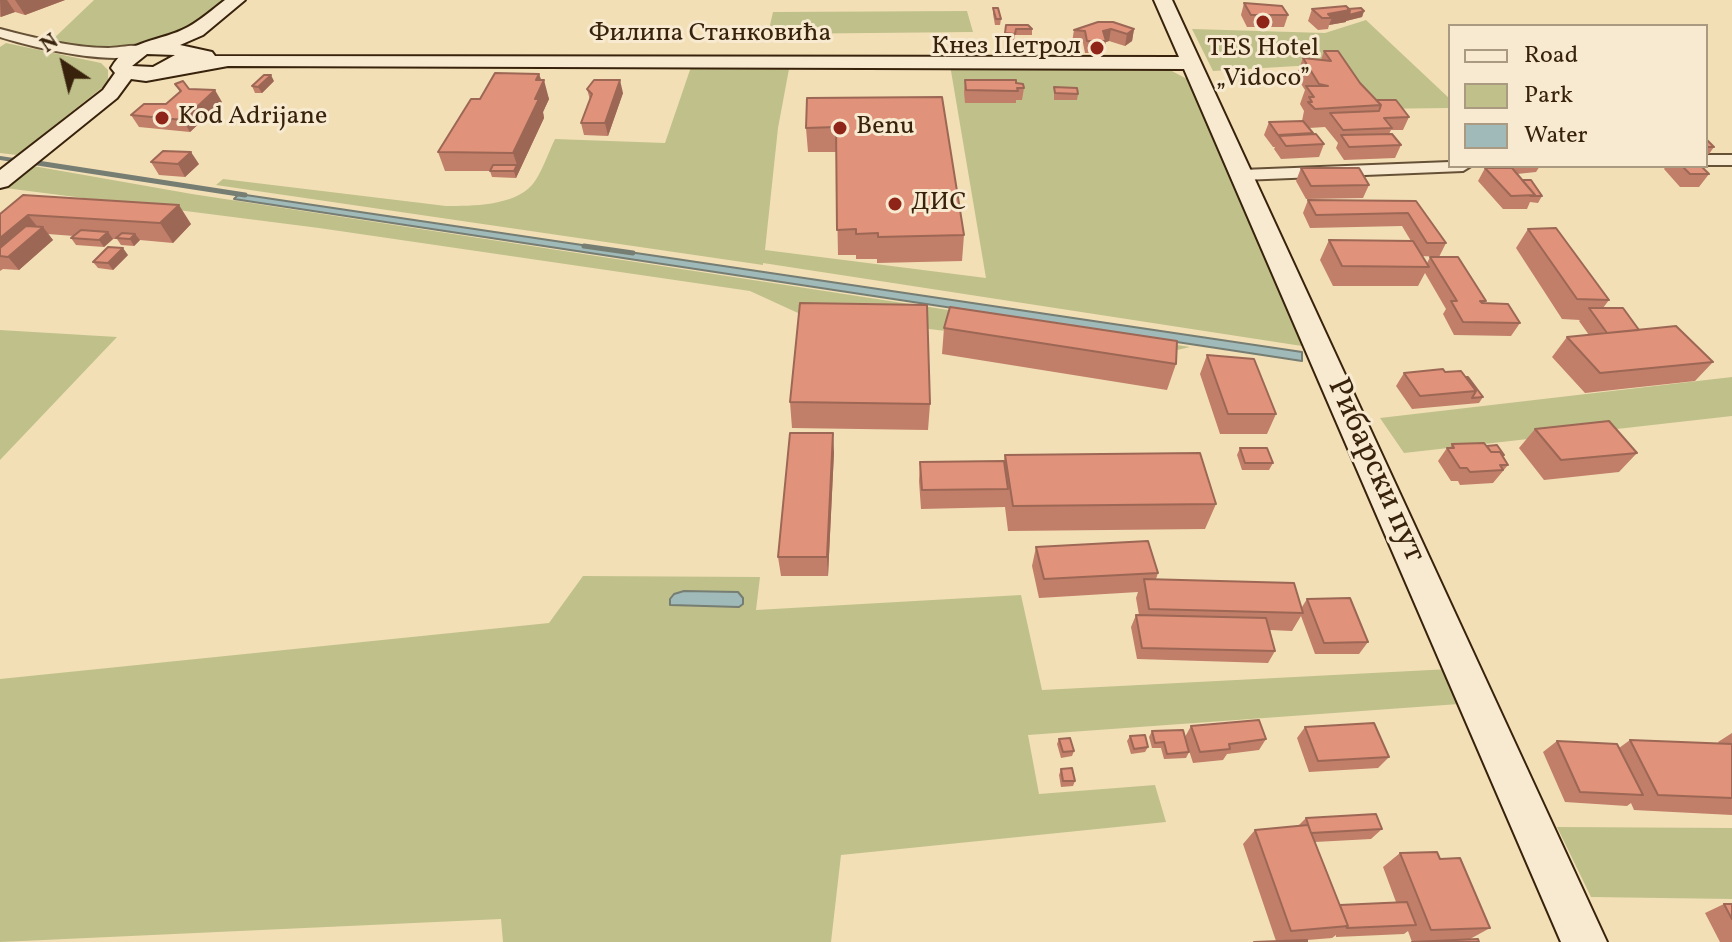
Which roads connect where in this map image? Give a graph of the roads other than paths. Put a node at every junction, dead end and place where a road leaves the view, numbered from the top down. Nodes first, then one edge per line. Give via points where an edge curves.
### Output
1 (236, 0) edge
2 (1163, 0) edge
3 (196, 31) junction
4 (0, 33) edge
5 (148, 49) junction
6 (185, 51) junction
7 (100, 53) junction
8 (228, 60) junction
9 (1193, 63) junction
10 (124, 69) junction
11 (162, 70) junction
12 (110, 94) junction
13 (1708, 160) edge
14 (1732, 160) edge
15 (1448, 167) edge
16 (17, 168) edge
17 (1242, 175) junction
18 (1584, 942) edge

1 - 3 main road
2 - 9 main road, Рибарски пут
3 - 5 main road
3 - 6 main road
4 - 7 street
5 - 6 main road, Филипа Станковића
5 - 7 street
5 - 10 main road via 128,58
6 - 8 main road, Филипа Станковића
6 - 11 main road via 184,60
7 - 10 street
8 - 9 main road, Филипа Станковића
8 - 11 main road, Филипа Станковића
9 - 17 main road, Рибарски пут
10 - 11 main road
10 - 12 main road
11 - 12 main road
12 - 16 main road
13 - 14 street
15 - 17 street
17 - 18 main road, Рибарски пут

